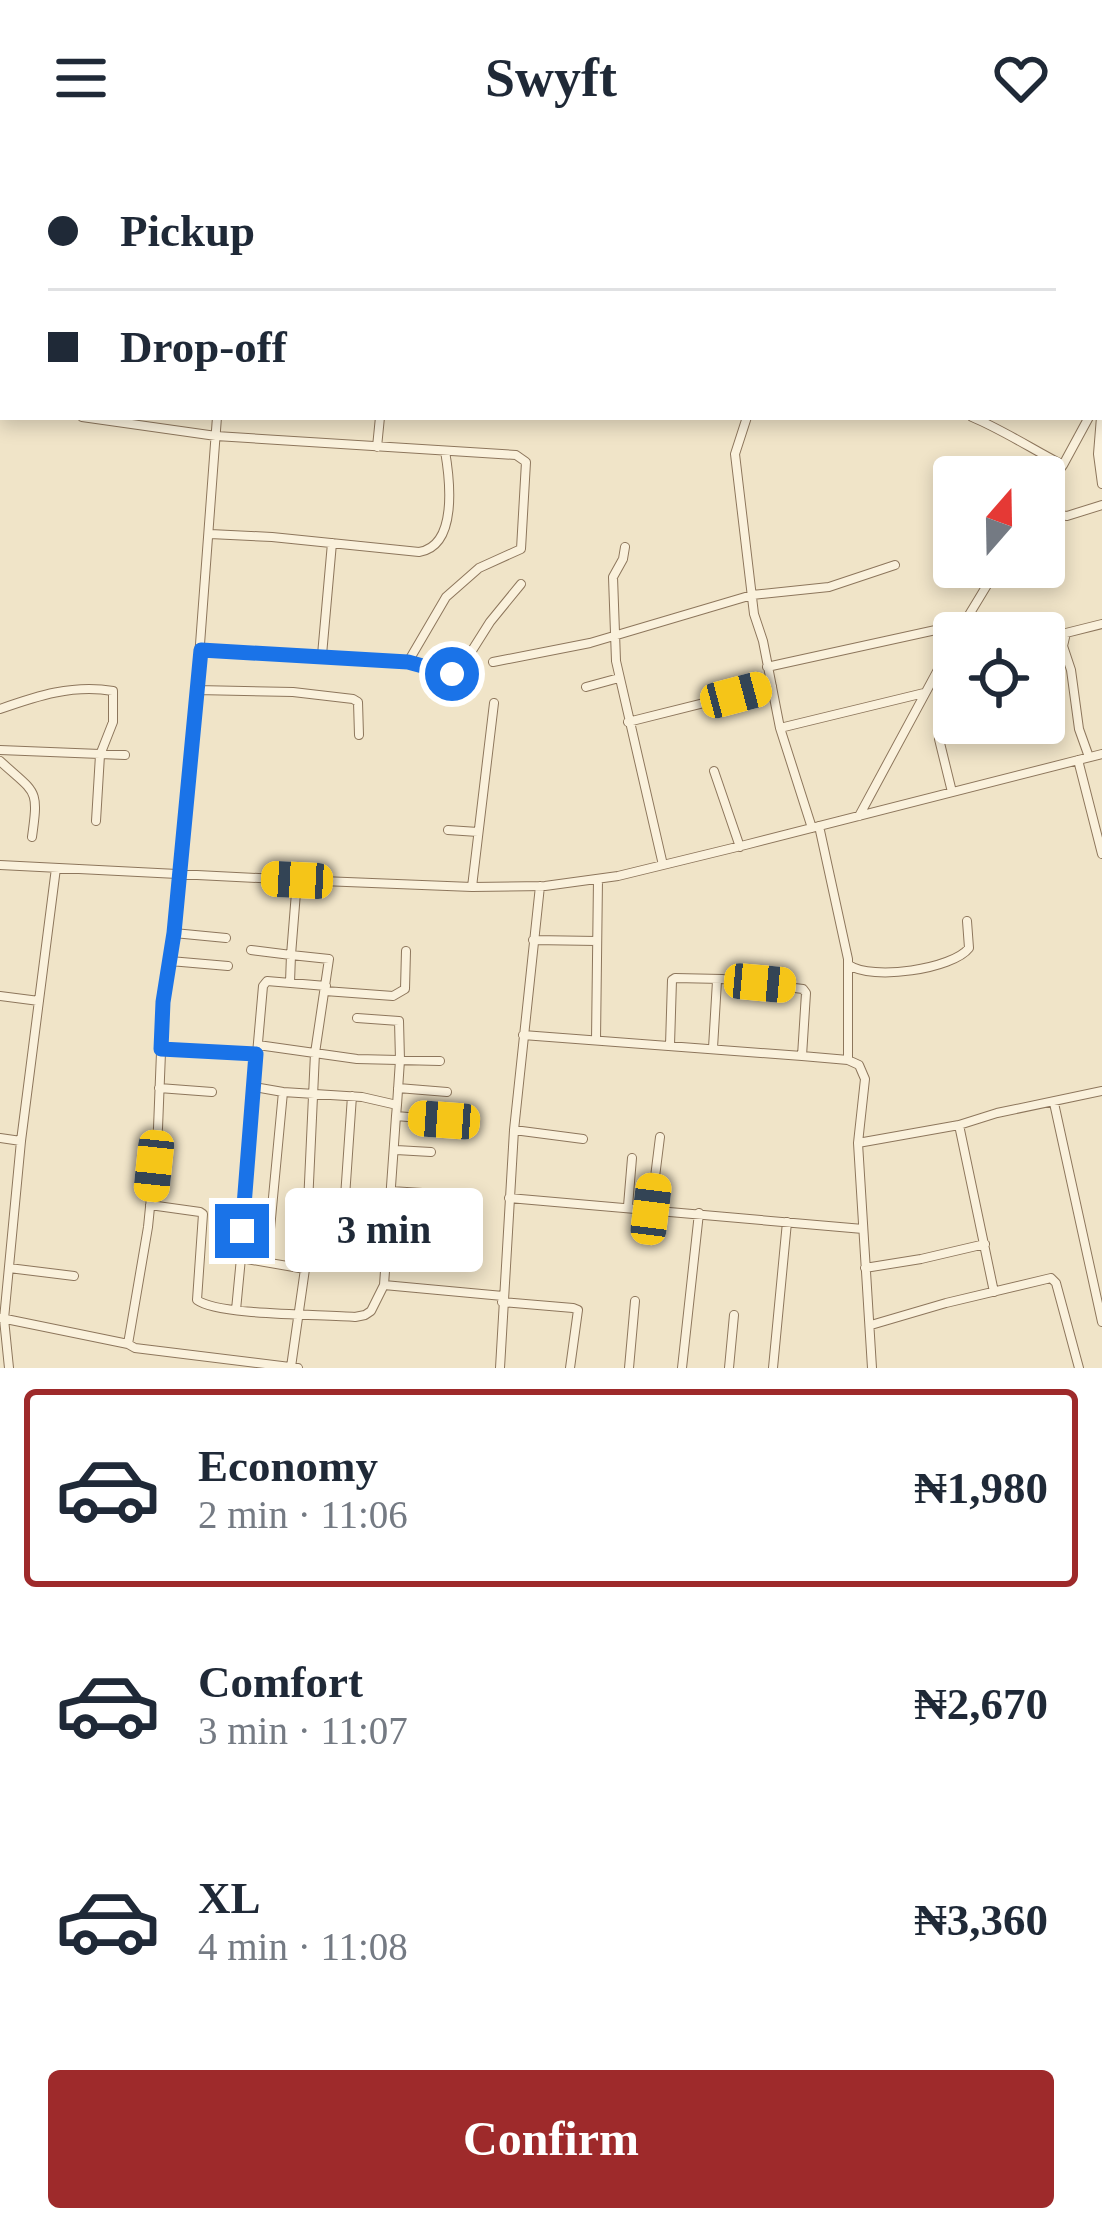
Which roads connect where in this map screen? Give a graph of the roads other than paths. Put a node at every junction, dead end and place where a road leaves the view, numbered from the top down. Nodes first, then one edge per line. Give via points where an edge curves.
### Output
1 (103, 420) edge
2 (218, 420) edge
3 (380, 420) edge
4 (746, 420) edge
5 (1086, 420) edge
6 (1100, 420) edge
7 (1001, 423) edge
8 (216, 436) junction
9 (377, 447) junction
10 (446, 451) junction
11 (1045, 456) edge
12 (1065, 461) edge
13 (1102, 484) edge
14 (1102, 506) edge
15 (1065, 516) edge
16 (210, 534) junction
17 (332, 543) junction
18 (625, 547) dead end
19 (895, 565) dead end
20 (520, 584) dead end
21 (752, 595) junction
22 (1102, 624) edge
23 (614, 636) junction
24 (933, 637) edge
25 (201, 650) junction
26 (322, 656) junction
27 (408, 662) junction
28 (493, 662) dead end
29 (766, 667) junction
30 (933, 677) edge
31 (619, 678) junction
32 (586, 686) dead end
33 (772, 686) junction
34 (197, 690) junction
35 (924, 693) junction
36 (494, 703) dead end
37 (0, 709) edge
38 (628, 722) junction
39 (780, 728) junction
40 (359, 735) dead end
41 (940, 744) edge
42 (0, 750) edge
43 (125, 754) dead end
44 (1102, 754) edge
45 (100, 755) junction
46 (1089, 757) junction
47 (1078, 760) junction
48 (0, 761) edge
49 (714, 771) dead end
50 (952, 792) junction
51 (859, 816) junction
52 (96, 821) dead end
53 (816, 827) junction
54 (448, 830) dead end
55 (478, 832) junction
56 (32, 837) dead end
57 (740, 847) junction
58 (1102, 854) edge
59 (0, 865) edge
60 (663, 865) junction
61 (56, 868) junction
62 (178, 874) junction
63 (598, 878) junction
64 (297, 880) junction
65 (540, 886) junction
66 (472, 887) junction
67 (968, 921) dead end
68 (174, 933) junction
69 (226, 938) dead end
70 (533, 940) junction
71 (597, 941) junction
72 (251, 950) dead end
73 (406, 951) dead end
74 (291, 955) junction
75 (170, 961) junction
76 (848, 964) junction
77 (228, 966) dead end
78 (717, 981) junction
79 (290, 982) junction
80 (325, 988) junction
81 (0, 996) edge
82 (39, 1000) junction
83 (357, 1018) dead end
84 (523, 1035) junction
85 (596, 1040) junction
86 (670, 1045) junction
87 (712, 1048) junction
88 (161, 1049) junction
89 (257, 1050) junction
90 (315, 1053) junction
91 (802, 1056) junction
92 (400, 1060) junction
93 (848, 1060) junction
94 (440, 1061) dead end
95 (254, 1087) junction
96 (159, 1088) junction
97 (398, 1088) junction
98 (1102, 1091) edge
99 (212, 1092) dead end
100 (283, 1092) junction
101 (447, 1092) dead end
102 (314, 1095) junction
103 (352, 1096) junction
104 (1054, 1102) junction
105 (397, 1110) junction
106 (444, 1120) dead end
107 (958, 1125) junction
108 (514, 1130) junction
109 (660, 1137) dead end
110 (0, 1138) edge
111 (583, 1139) dead end
112 (21, 1141) junction
113 (858, 1143) junction
114 (396, 1150) junction
115 (431, 1152) dead end
116 (632, 1158) dead end
117 (391, 1191) junction
118 (438, 1194) dead end
119 (308, 1197) junction
120 (345, 1197) junction
121 (509, 1198) junction
122 (369, 1203) dead end
123 (150, 1205) junction
124 (628, 1206) junction
125 (651, 1209) junction
126 (699, 1213) junction
127 (787, 1222) junction
128 (388, 1223) junction
129 (445, 1226) dead end
130 (862, 1229) junction
131 (242, 1231) junction
132 (985, 1244) junction
133 (386, 1254) junction
134 (241, 1258) junction
135 (444, 1258) dead end
136 (8, 1268) junction
137 (865, 1268) junction
138 (304, 1269) junction
139 (74, 1276) dead end
140 (384, 1285) junction
141 (994, 1292) junction
142 (503, 1299) junction
143 (635, 1301) dead end
144 (236, 1311) junction
145 (299, 1313) junction
146 (734, 1315) dead end
147 (2, 1318) edge
148 (1102, 1322) edge
149 (871, 1325) junction
150 (128, 1344) junction
151 (9, 1368) edge
152 (295, 1368) edge
153 (500, 1368) edge
154 (570, 1368) edge
155 (629, 1368) edge
156 (682, 1368) edge
157 (729, 1368) edge
158 (773, 1368) edge
159 (872, 1368) edge
160 (1079, 1368) edge

1 - 8 street
2 - 8 street
3 - 9 street
4 - 21 street via 735,454
5 - 12 street
6 - 13 street
7 - 11 street via 1006,436
8 - 9 street
8 - 16 street
9 - 10 street
10 - 17 street via 451,492 432,550
10 - 27 street via 524,459 522,545 446,597
14 - 15 street
16 - 17 street
16 - 25 street
17 - 26 street
18 - 23 street via 613,577
19 - 21 street via 830,587
20 - 27 street via 461,668 452,674
21 - 23 street
21 - 29 street
22 - 46 street via 1063,638
23 - 28 street
23 - 31 street
24 - 29 street
25 - 26 street
25 - 34 street
26 - 27 street
29 - 33 street
30 - 35 street
31 - 32 street
31 - 38 street
33 - 38 street
33 - 39 street
34 - 40 street via 353,699
34 - 62 street
35 - 39 street
35 - 51 street
36 - 55 street
37 - 45 street via 64,690 113,691
38 - 60 street
39 - 53 street
41 - 50 street
42 - 45 street
43 - 45 street
44 - 46 street
45 - 52 street
46 - 47 street
47 - 50 street
47 - 58 street
48 - 56 street via 34,793
49 - 57 street
50 - 51 street
51 - 53 street
53 - 57 street
53 - 76 street
54 - 55 street
55 - 66 street
57 - 60 street
59 - 61 street
60 - 63 street
61 - 62 street
61 - 82 street
62 - 64 street
62 - 68 street
63 - 65 street
63 - 71 street
64 - 66 street
64 - 74 street
65 - 66 street
65 - 70 street
67 - 76 street via 969,948 961,957 891,974
68 - 69 street
68 - 75 street
70 - 71 street
70 - 84 street
71 - 85 street
72 - 74 street
73 - 80 street via 399,994
74 - 79 street
74 - 80 street via 328,957
75 - 77 street
75 - 88 street
76 - 93 street
78 - 86 street via 672,980
78 - 87 street
78 - 91 street via 803,989
79 - 80 street
79 - 89 street via 264,984
80 - 90 street
81 - 82 street
82 - 112 street
83 - 92 street via 399,1022
84 - 85 street
84 - 108 street
85 - 86 street
86 - 87 street
87 - 91 street
88 - 89 street
88 - 96 street
89 - 90 street
89 - 95 street
90 - 92 street
90 - 102 street
91 - 93 street
92 - 94 street
92 - 97 street
93 - 113 street via 865,1079
95 - 100 street
95 - 131 street
96 - 99 street
96 - 123 street
97 - 101 street
97 - 105 street
98 - 104 street
100 - 102 street
100 - 131 street via 271,1226
102 - 103 street
102 - 119 street
103 - 105 street
103 - 120 street
104 - 107 street
104 - 148 street
105 - 106 street
105 - 114 street
107 - 113 street
107 - 132 street
108 - 111 street
108 - 121 street
109 - 125 street
110 - 112 street
112 - 136 street
113 - 130 street
114 - 115 street
114 - 117 street
116 - 124 street
117 - 118 street
117 - 128 street
119 - 120 street
119 - 138 street
120 - 122 street
121 - 124 street
121 - 142 street
123 - 144 street via 203,1214 197,1300
123 - 150 street
124 - 125 street
125 - 126 street
126 - 127 street
126 - 156 street
127 - 130 street
127 - 158 street
128 - 129 street
128 - 133 street
130 - 137 street
131 - 134 street
132 - 137 street
132 - 141 street
133 - 135 street
133 - 140 street
134 - 138 street
134 - 144 street
136 - 139 street
136 - 147 street
137 - 149 street
138 - 145 street
140 - 142 street
140 - 145 street via 365,1315
141 - 149 street
141 - 160 street via 1054,1279
142 - 153 street
142 - 154 street via 576,1309
143 - 155 street
144 - 145 street
145 - 152 street
146 - 157 street
147 - 150 street
147 - 151 street
149 - 159 street
150 - 152 street

